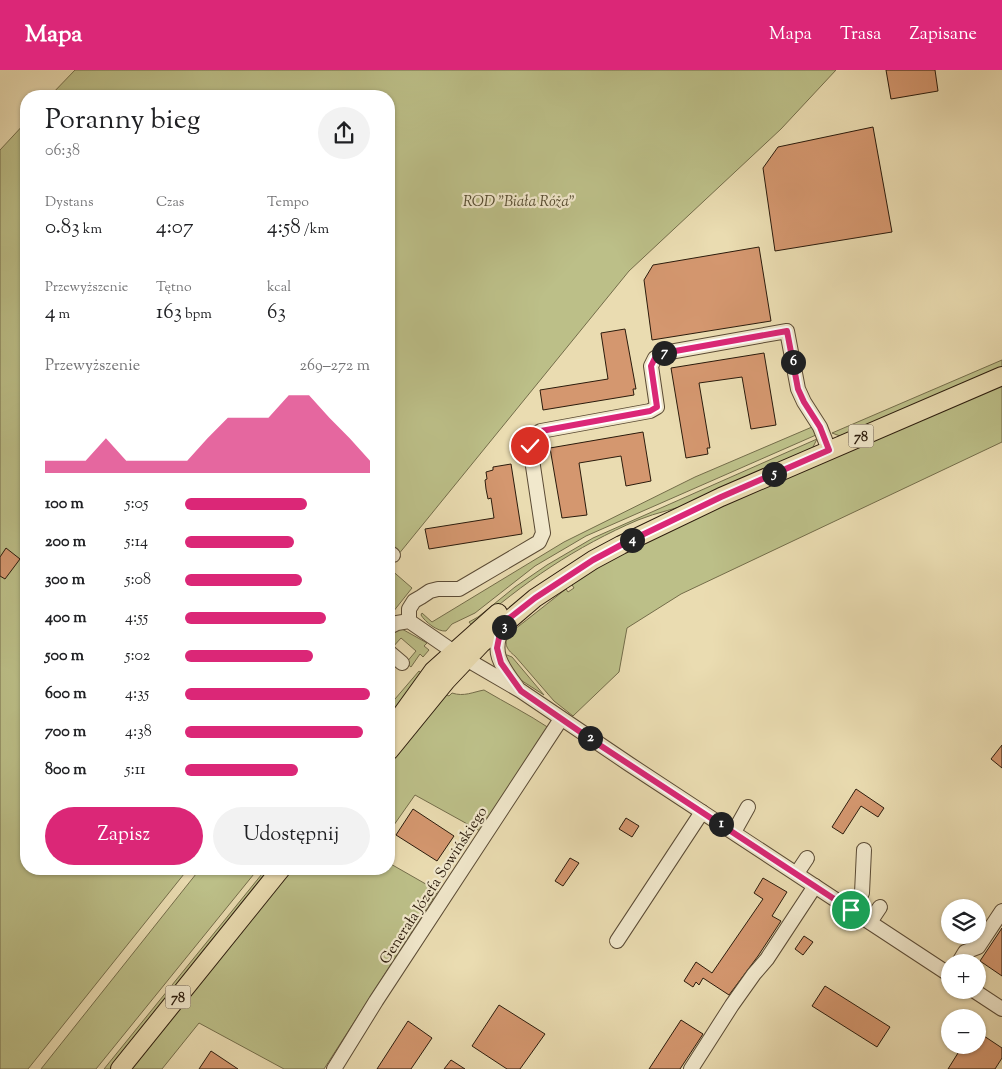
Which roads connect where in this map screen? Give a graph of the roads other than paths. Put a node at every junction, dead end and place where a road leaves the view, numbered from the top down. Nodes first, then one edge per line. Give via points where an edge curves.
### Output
1 (1002, 376) edge
2 (829, 450) junction
3 (721, 497) junction
4 (409, 618) junction
5 (507, 620) junction
6 (395, 624) edge
7 (460, 656) junction
8 (395, 657) edge
9 (402, 663) dead end
10 (521, 691) junction
11 (561, 719) junction
12 (395, 724) edge
13 (395, 744) edge
14 (748, 807) dead end
15 (702, 812) junction
16 (734, 832) junction
17 (864, 850) dead end
18 (807, 858) dead end
19 (797, 873) junction
20 (278, 875) edge
21 (815, 886) junction
22 (880, 908) dead end
23 (851, 910) junction
24 (1002, 911) edge
25 (870, 922) junction
26 (617, 941) dead end
27 (964, 954) edge
28 (941, 969) edge
29 (986, 999) edge
30 (1002, 1009) edge
31 (120, 1069) edge
32 (334, 1069) edge
33 (691, 1069) edge

1 - 2 main road, 78
2 - 3 main road, 78
2 - 4 street via 798,389 787,331 664,353 655,358 651,366 657,407 541,431 531,436 544,533 539,542 460,589 430,591 421,597
3 - 5 main road, 78 via 593,560
3 - 7 main road, 78 via 642,524 577,558 524,592 489,620
4 - 6 street
4 - 7 street
5 - 7 main road, 78
5 - 10 street via 498,637 498,654 506,673
7 - 10 street
7 - 12 main road, 78 via 433,671
7 - 13 main road, 78
8 - 9 street
10 - 11 street
11 - 15 street
11 - 32 street, Generała Józefa Sowińskiego
14 - 16 street
15 - 16 street
15 - 26 street
16 - 19 street
17 - 23 street via 862,893
18 - 19 street
19 - 21 street
20 - 31 main road, 78
21 - 23 street
21 - 33 street
22 - 25 street
23 - 25 street
24 - 27 street via 978,948
25 - 28 street
29 - 30 street

